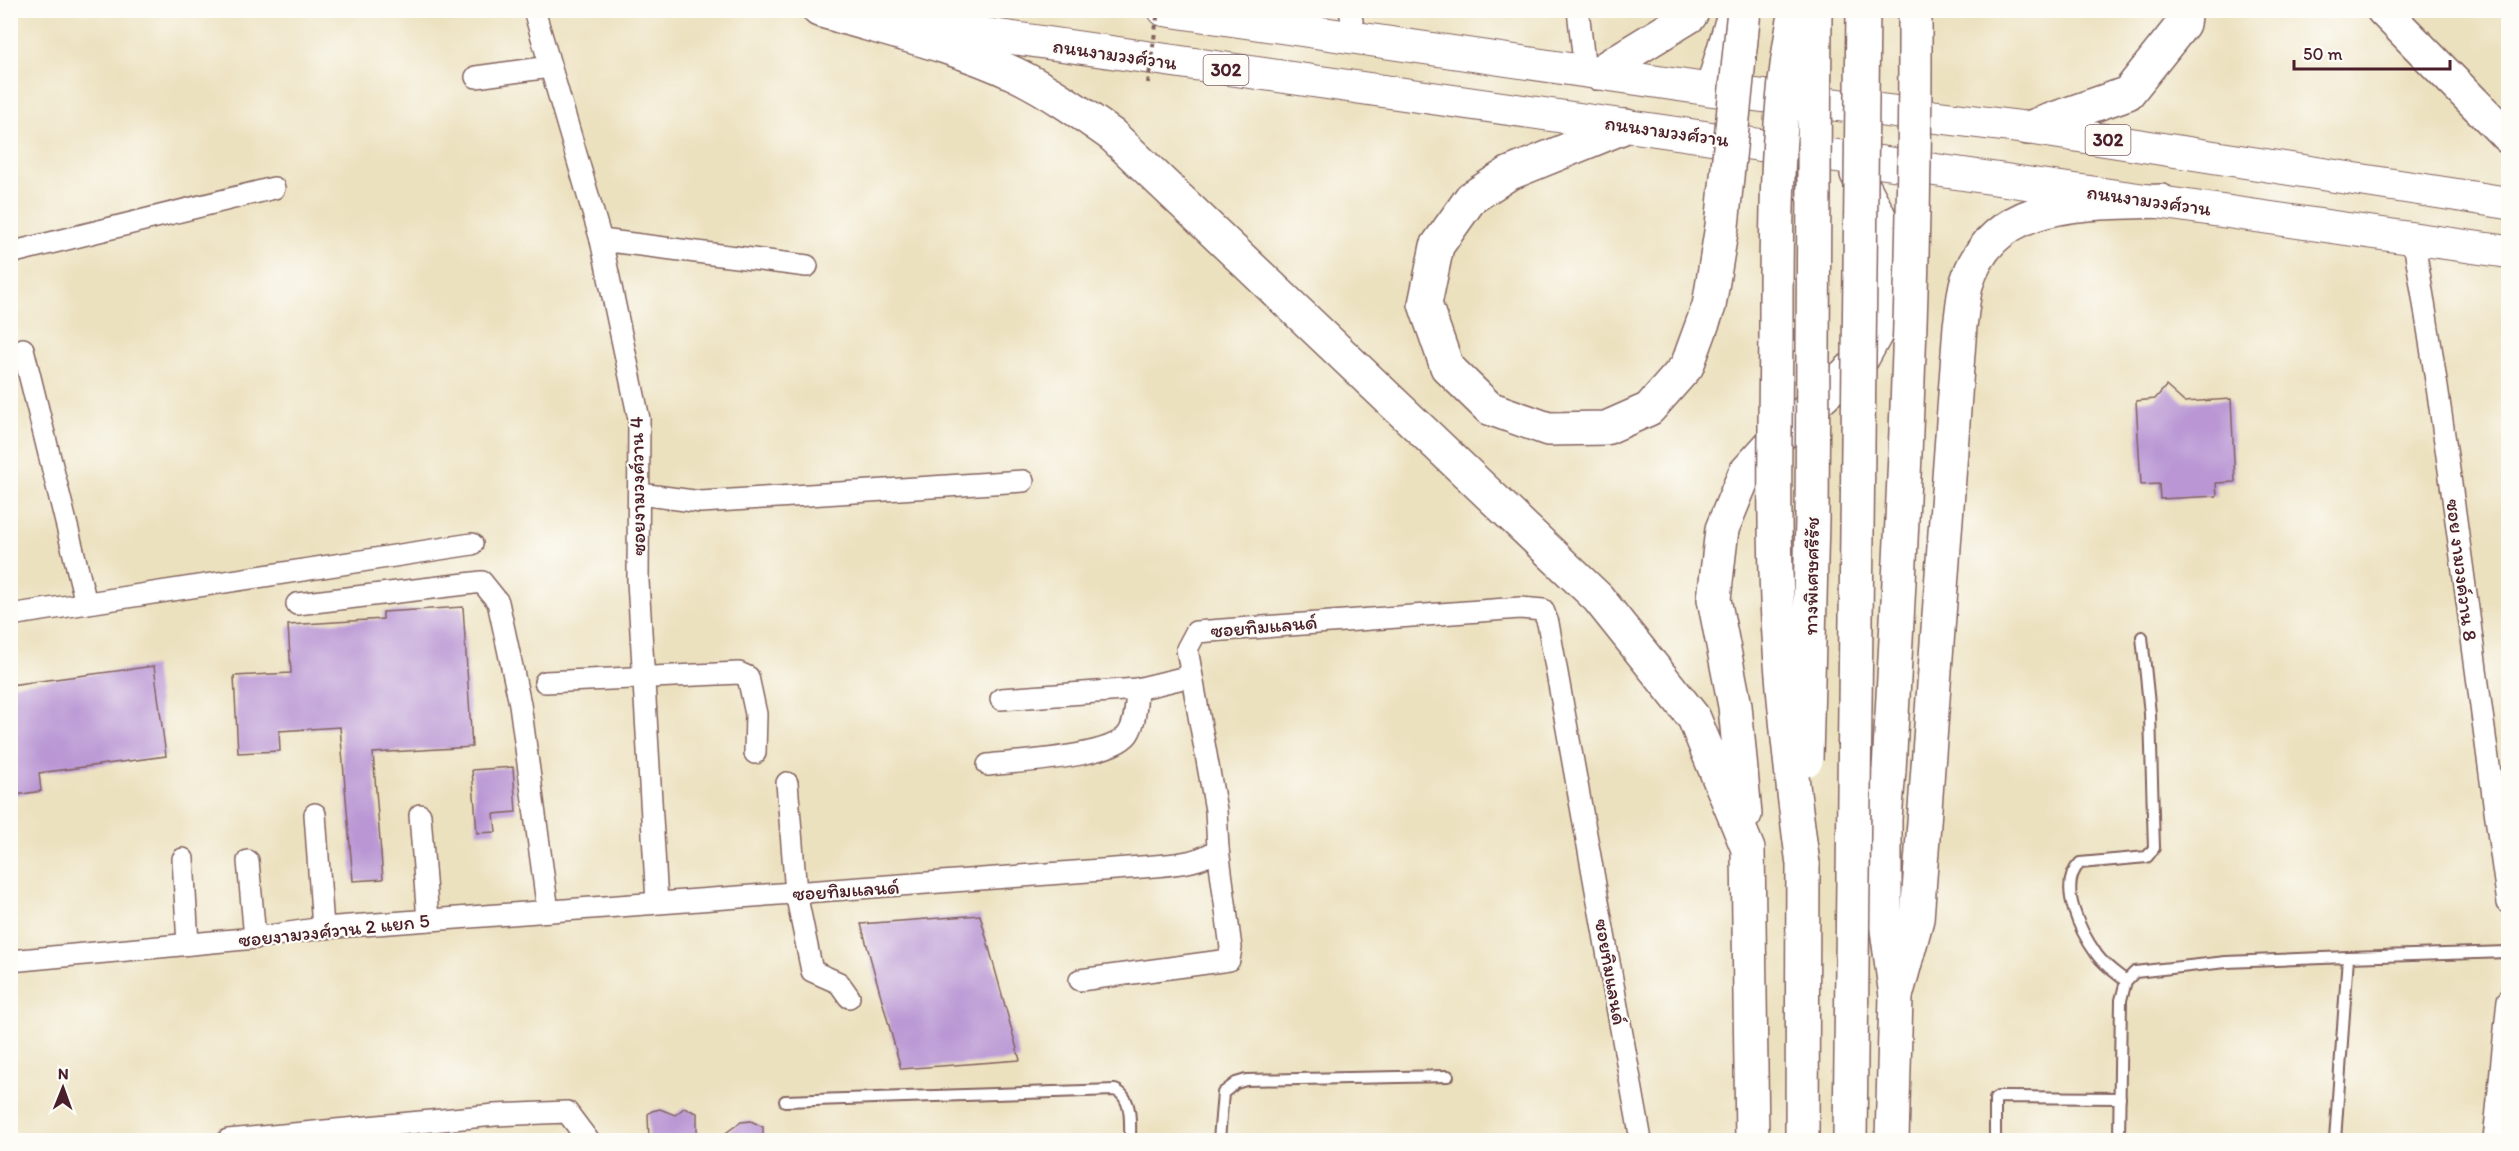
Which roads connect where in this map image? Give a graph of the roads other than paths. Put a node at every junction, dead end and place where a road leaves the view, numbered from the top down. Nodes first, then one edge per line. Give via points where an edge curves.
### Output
1 (534, 10) edge
2 (819, 10) edge
3 (826, 10) edge
4 (1164, 10) edge
5 (1578, 10) edge
6 (1693, 10) edge
7 (1729, 10) edge
8 (1744, 10) edge
9 (1796, 10) edge
10 (1815, 10) edge
11 (1863, 10) edge
12 (1915, 10) edge
13 (2186, 10) edge
14 (2383, 10) edge
15 (2398, 10) edge
16 (1353, 24) edge
17 (550, 67) junction
18 (1591, 72) junction
19 (476, 77) dead end
20 (1706, 88) junction
21 (2459, 88) junction
22 (1626, 126) junction
23 (2028, 128) junction
24 (2508, 137) edge
25 (1848, 157) junction
26 (274, 188) dead end
27 (2161, 201) junction
28 (2508, 203) edge
29 (2413, 237) junction
30 (601, 240) junction
31 (2508, 252) edge
32 (10, 253) edge
33 (807, 266) dead end
34 (23, 350) dead end
35 (1023, 481) dead end
36 (640, 494) junction
37 (472, 544) dead end
38 (86, 603) junction
39 (297, 604) dead end
40 (10, 615) edge
41 (2142, 637) dead end
42 (1191, 676) junction
43 (645, 679) junction
44 (545, 682) dead end
45 (1137, 689) junction
46 (1001, 699) dead end
47 (755, 753) dead end
48 (988, 765) dead end
49 (787, 783) dead end
50 (315, 814) dead end
51 (420, 815) dead end
52 (1218, 849) junction
53 (1748, 849) junction
54 (183, 859) dead end
55 (248, 861) dead end
56 (1803, 864) junction
57 (796, 893) junction
58 (657, 902) junction
59 (2508, 903) edge
60 (548, 911) junction
61 (428, 920) junction
62 (323, 928) junction
63 (255, 938) junction
64 (188, 944) junction
65 (2508, 952) edge
66 (2348, 957) junction
67 (10, 961) edge
68 (1080, 980) dead end
69 (2126, 981) junction
70 (1896, 996) junction
71 (849, 997) dead end
72 (2508, 999) edge
73 (1448, 1076) dead end
74 (2120, 1098) junction
75 (785, 1101) dead end
76 (2503, 1111) edge
77 (228, 1140) edge
78 (588, 1140) edge
79 (1130, 1140) edge
80 (1219, 1140) edge
81 (1641, 1140) edge
82 (1752, 1140) edge
83 (1802, 1140) edge
84 (1850, 1140) edge
85 (1892, 1140) edge
86 (1995, 1140) edge
87 (2119, 1140) edge
88 (2335, 1140) edge
89 (2494, 1140) edge

1 - 17 street, ซอยงามวงศ์วาน 4
2 - 53 highway via 962,53 1015,74 1065,101 1112,135 1598,598 1694,718
3 - 22 main road, ถนนงามวงศ์วาน / 302
4 - 16 main road, 302
5 - 18 street
6 - 18 highway via 1690,16
7 - 20 street
8 - 22 highway, bridge via 1722,226 1709,306 1687,366 1649,409 1606,428 1548,429 1489,408 1447,367 1425,303 1437,246 1471,198 1508,174
9 - 56 highway, bridge via 1785,67 1778,180 1775,520 1786,730
10 - 56 highway, ทางพิเศษศรีรัช, bridge via 1812,519
11 - 84 highway, bridge
12 - 70 highway, bridge via 1916,194 1885,819 1885,915
13 - 23 highway via 2183,24 2128,93
14 - 21 highway
15 - 21 highway
16 - 18 main road, 302
17 - 19 street
17 - 30 street, ซอยงามวงศ์วาน 4
18 - 20 main road, 302
20 - 23 main road, 302
21 - 24 highway
22 - 25 main road, ถนนงามวงศ์วาน / 302
23 - 28 main road, 302
25 - 27 main road, ถนนงามวงศ์วาน / 302
25 - 53 highway via 1879,216 1880,326 1862,359 1745,473 1722,529 1714,598 1735,706
26 - 32 street
27 - 29 main road, ถนนงามวงศ์วาน / 302
27 - 70 highway via 2067,205 2031,214 2004,228 1982,252 1966,285 1917,919
29 - 31 main road, ถนนงามวงศ์วาน / 302
29 - 59 street, ซอย งามวงค์วาน 8 via 2441,397
30 - 33 street
30 - 36 street, ซอยงามวงศ์วาน 4 via 639,419
34 - 38 street
35 - 36 street via 701,502
36 - 43 street, ซอยงามวงศ์วาน 4 via 638,581
37 - 38 street
38 - 40 street
39 - 60 street via 482,582 490,590 498,602 520,704
41 - 69 lane via 2150,714 2154,848 2147,857 2080,863 2071,878 2072,904 2084,933 2098,958
42 - 45 street
42 - 52 street, ซอยทิมแลนด์ via 1216,810
42 - 81 street, ซอยทิมแลนด์ via 1187,649 1196,632 1520,608 1543,610
43 - 44 street
43 - 47 street via 731,673 748,677 756,714
43 - 58 street, ซอยงามวงศ์วาน 4
45 - 46 street
45 - 48 street via 1133,723 1120,743 1096,751
49 - 57 street
50 - 62 street
51 - 61 street
52 - 57 street, ซอยทิมแลนด์ via 1204,857 1164,865
52 - 68 street via 1231,948 1229,960
53 - 82 highway
54 - 64 street
55 - 63 street
56 - 83 highway, ทางพิเศษศรีรัช
57 - 58 street, ซอยทิมแลนด์
57 - 71 street via 812,971 839,983
58 - 60 street, ซอยงามวงศ์วาน 2 แยก 5
60 - 61 street, ซอยงามวงศ์วาน 2 แยก 5
61 - 62 street, ซอยงามวงศ์วาน 2 แยก 5
62 - 63 street, ซอยงามวงศ์วาน 2 แยก 5
63 - 64 street, ซอยงามวงศ์วาน 2 แยก 5
64 - 67 street, ซอยงามวงศ์วาน 2 แยก 5
65 - 66 lane
66 - 69 lane via 2226,962 2135,972
66 - 88 lane
69 - 74 lane via 2121,1000
70 - 85 highway
72 - 76 street
73 - 80 lane via 1246,1080 1222,1094
74 - 86 lane via 1998,1097
74 - 87 lane
75 - 79 lane via 1115,1090 1128,1103
76 - 89 street
77 - 78 street via 567,1112

